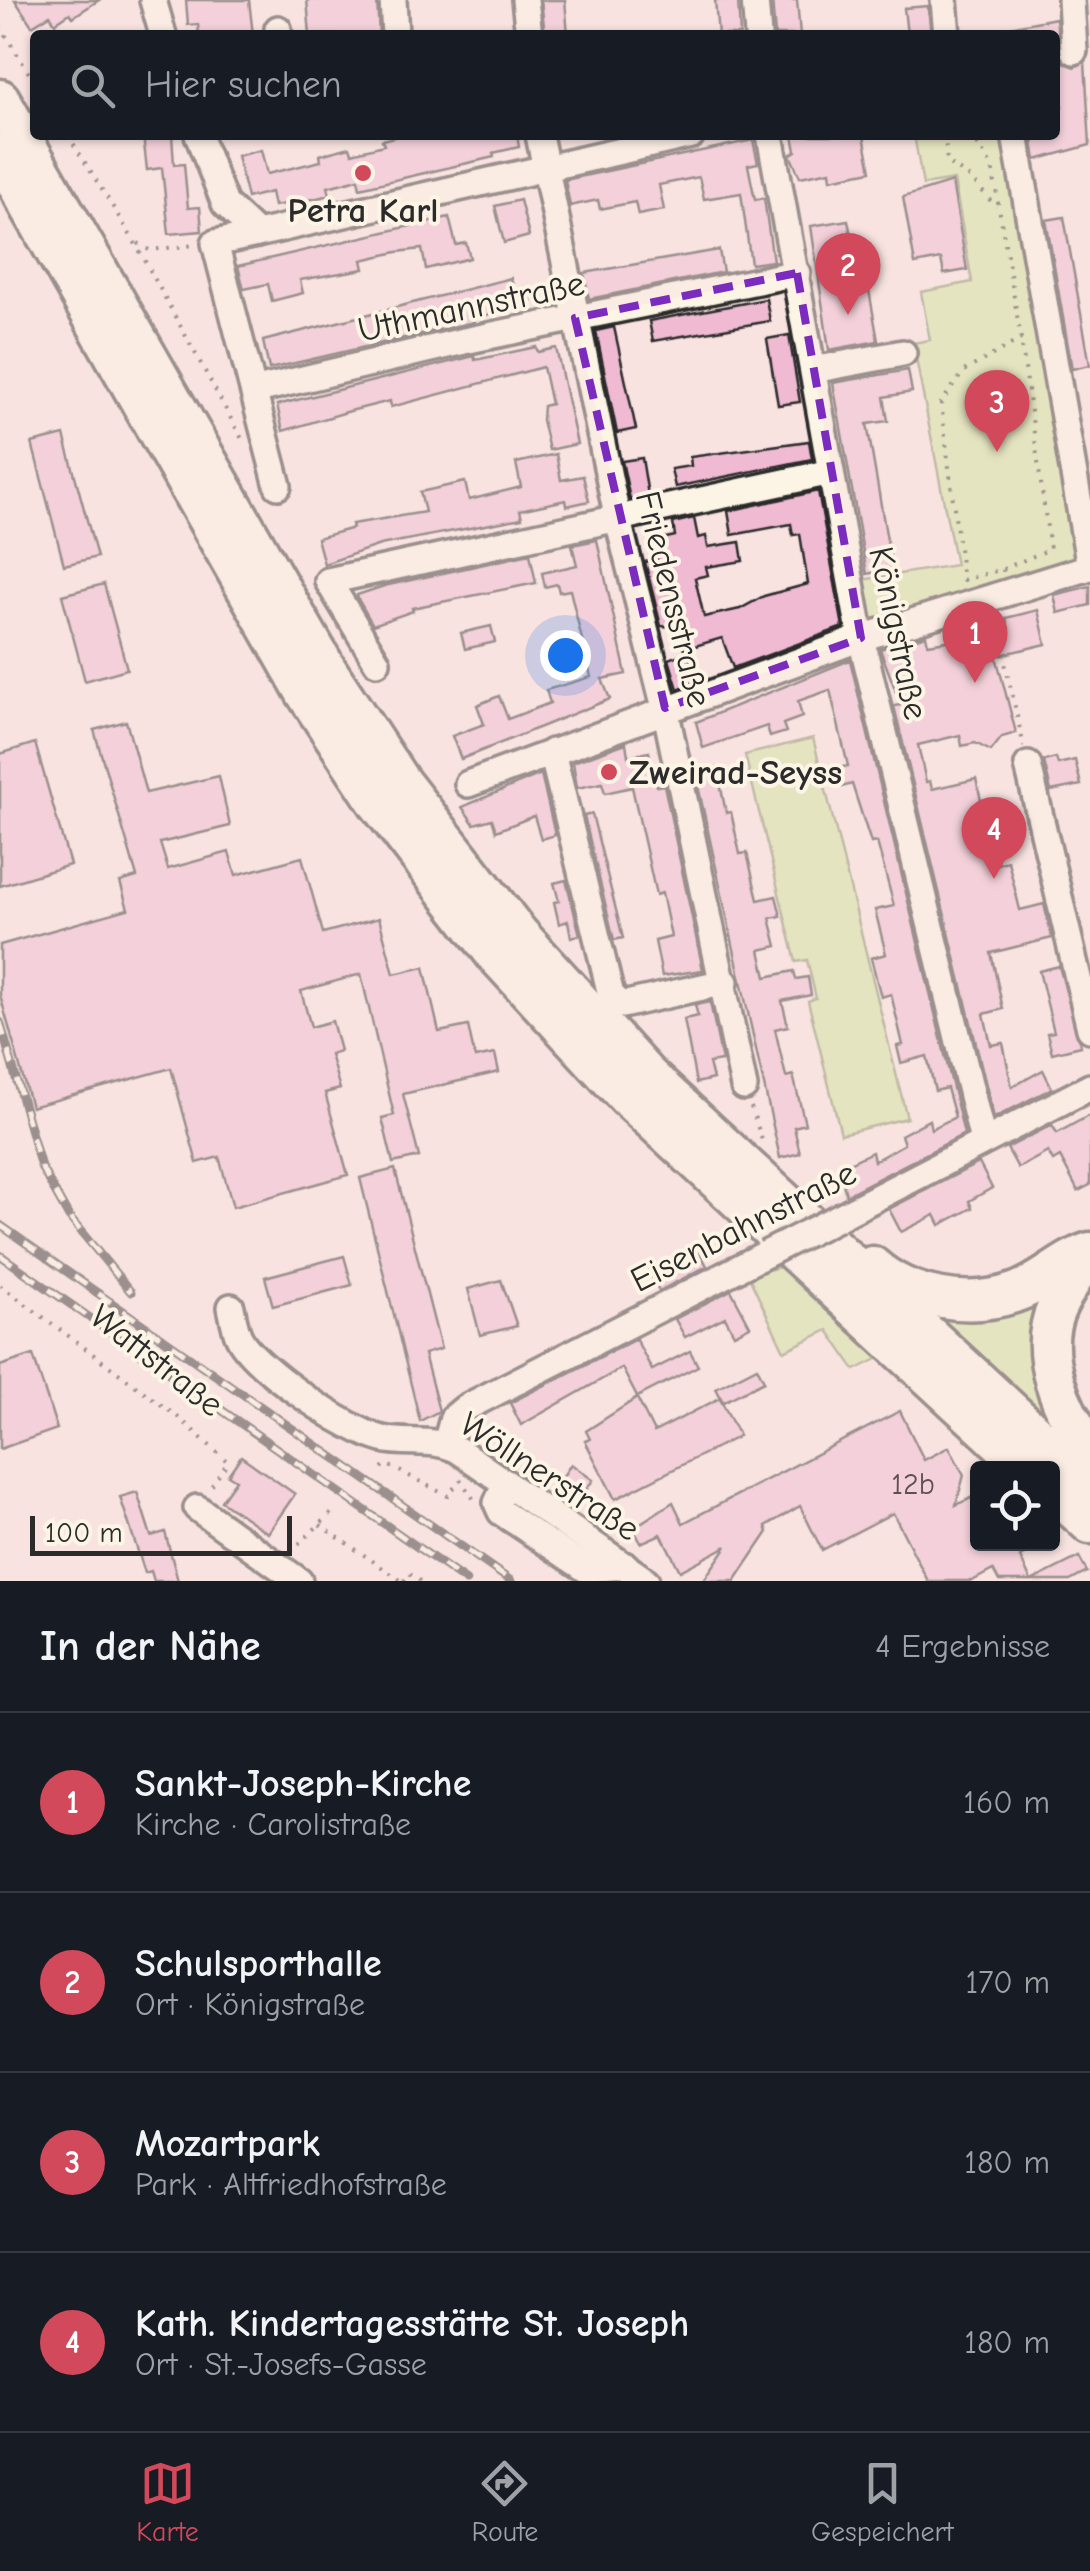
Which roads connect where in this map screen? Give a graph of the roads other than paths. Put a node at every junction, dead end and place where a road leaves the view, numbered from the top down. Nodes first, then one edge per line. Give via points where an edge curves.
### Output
1 (153, 0) edge
2 (393, 0) edge
3 (526, 0) edge
4 (755, 0) edge
5 (944, 0) edge
6 (1071, 0) edge
7 (162, 30) edge
8 (395, 30) edge
9 (529, 30) edge
10 (758, 30) edge
11 (947, 30) edge
12 (1073, 51) edge
13 (0, 99) edge
14 (200, 140) edge
15 (540, 140) edge
16 (670, 140) edge
17 (771, 140) edge
18 (1015, 140) edge
19 (0, 154) edge
20 (544, 170) junction
21 (256, 234) junction
22 (796, 274) junction
23 (575, 318) junction
24 (903, 353) dead end
25 (813, 370) junction
26 (257, 390) junction
27 (831, 472) junction
28 (278, 486) dead end
29 (617, 516) junction
30 (1090, 567) edge
31 (862, 638) junction
32 (377, 662) dead end
33 (665, 708) junction
34 (552, 752) junction
35 (1028, 765) road end
36 (468, 784) dead end
37 (724, 982) junction
38 (1090, 1029) edge
39 (744, 1087) road end
40 (1090, 1087) edge
41 (983, 1141) junction
42 (799, 1218) junction
43 (1090, 1253) edge
44 (231, 1307) dead end
45 (446, 1444) junction
46 (1090, 1448) edge
47 (1021, 1461) edge
48 (1090, 1484) edge
49 (1060, 1497) edge
50 (198, 1508) road end
51 (1090, 1524) edge
52 (620, 1574) edge
53 (293, 1579) edge

1 - 7 street
2 - 8 street
3 - 9 street
4 - 10 street
5 - 11 street
6 - 12 street
13 - 42 highway via 327,670 399,780 518,933 646,1074
14 - 21 street via 225,204
15 - 20 street, Friedensstraße
16 - 20 street
17 - 22 street, Königstraße
18 - 30 street
19 - 47 highway via 305,692 482,938 626,1097
20 - 21 street
20 - 23 street, Friedensstraße
21 - 26 street via 216,243
22 - 23 street, Uthmannstraße
22 - 25 street, Königstraße
23 - 26 street, Uthmannstraße
23 - 29 street, Friedensstraße
24 - 25 street
25 - 27 street, Königstraße
26 - 28 street
27 - 29 street
27 - 31 street, Königstraße
29 - 32 street via 328,581
29 - 33 street, Friedensstraße
30 - 31 street via 1006,581
31 - 33 street
31 - 41 street, Königstraße
33 - 34 street
33 - 37 street, Friedensstraße
34 - 36 street
34 - 37 street via 610,995 622,1005
35 - 38 street
37 - 39 street, Friedensstraße
40 - 41 street, Eisenbahnstraße
41 - 45 street, Eisenbahnstraße, bridge via 465,1408 453,1418
42 - 43 highway via 838,1236 882,1275 948,1300 1012,1294
42 - 48 highway
43 - 46 highway via 1054,1312 1049,1357 1055,1384
44 - 45 street, Wöllnerstraße via 239,1338 257,1361 362,1433
45 - 52 street, Wöllnerstraße
49 - 51 highway
50 - 53 street

